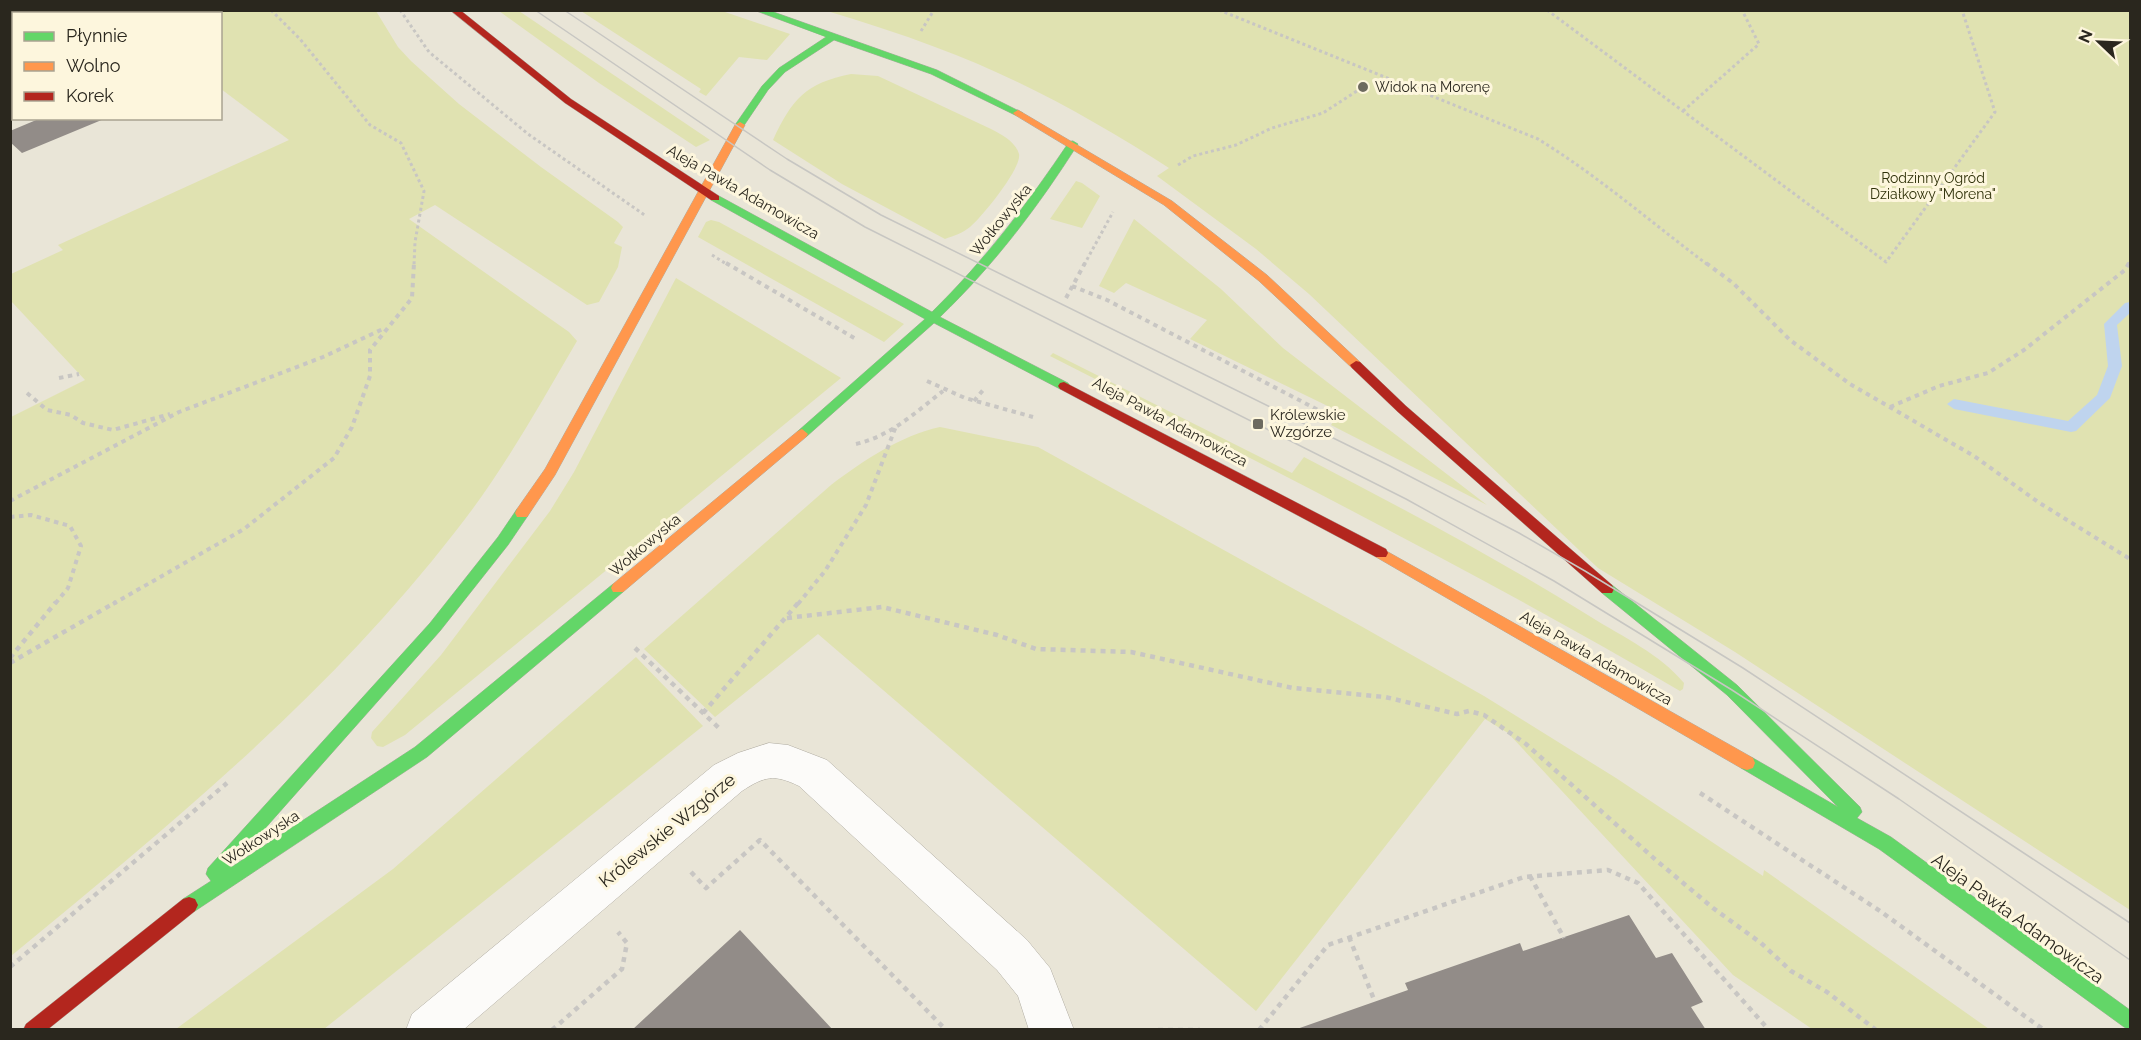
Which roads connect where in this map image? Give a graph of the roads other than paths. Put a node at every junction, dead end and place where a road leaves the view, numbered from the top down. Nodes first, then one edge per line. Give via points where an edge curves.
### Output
1 (454, 10) edge
2 (758, 10) edge
3 (833, 36) junction
4 (1073, 144) junction
5 (702, 191) junction
6 (935, 319) junction
7 (1885, 843) junction
8 (182, 910) junction
9 (2130, 1021) edge
10 (32, 1029) edge
11 (428, 1029) edge
12 (1052, 1029) edge

1 - 5 main road, Aleja Pawła Adamowicza via 568,101
2 - 3 main road, Aleja Pawła Adamowicza
3 - 4 main road, Aleja Pawła Adamowicza via 934,72 1014,110
3 - 5 main road, Wołkowyska via 782,70 765,88 729,141
4 - 6 main road, Wołkowyska via 1025,219
4 - 7 main road, Aleja Pawła Adamowicza via 1168,203 1263,278 1402,409 1576,563 1732,690
5 - 6 main road, Aleja Pawła Adamowicza
5 - 8 main road, Wołkowyska via 550,472 503,541 435,627
6 - 7 main road, Aleja Pawła Adamowicza via 1351,536
6 - 8 main road, Wołkowyska via 844,400 421,752
7 - 9 main road, Aleja Pawła Adamowicza
8 - 10 main road, Wołkowyska
11 - 12 street, Królewskie Wzgórze via 728,778 754,762 775,759 813,773 1012,955 1035,983

